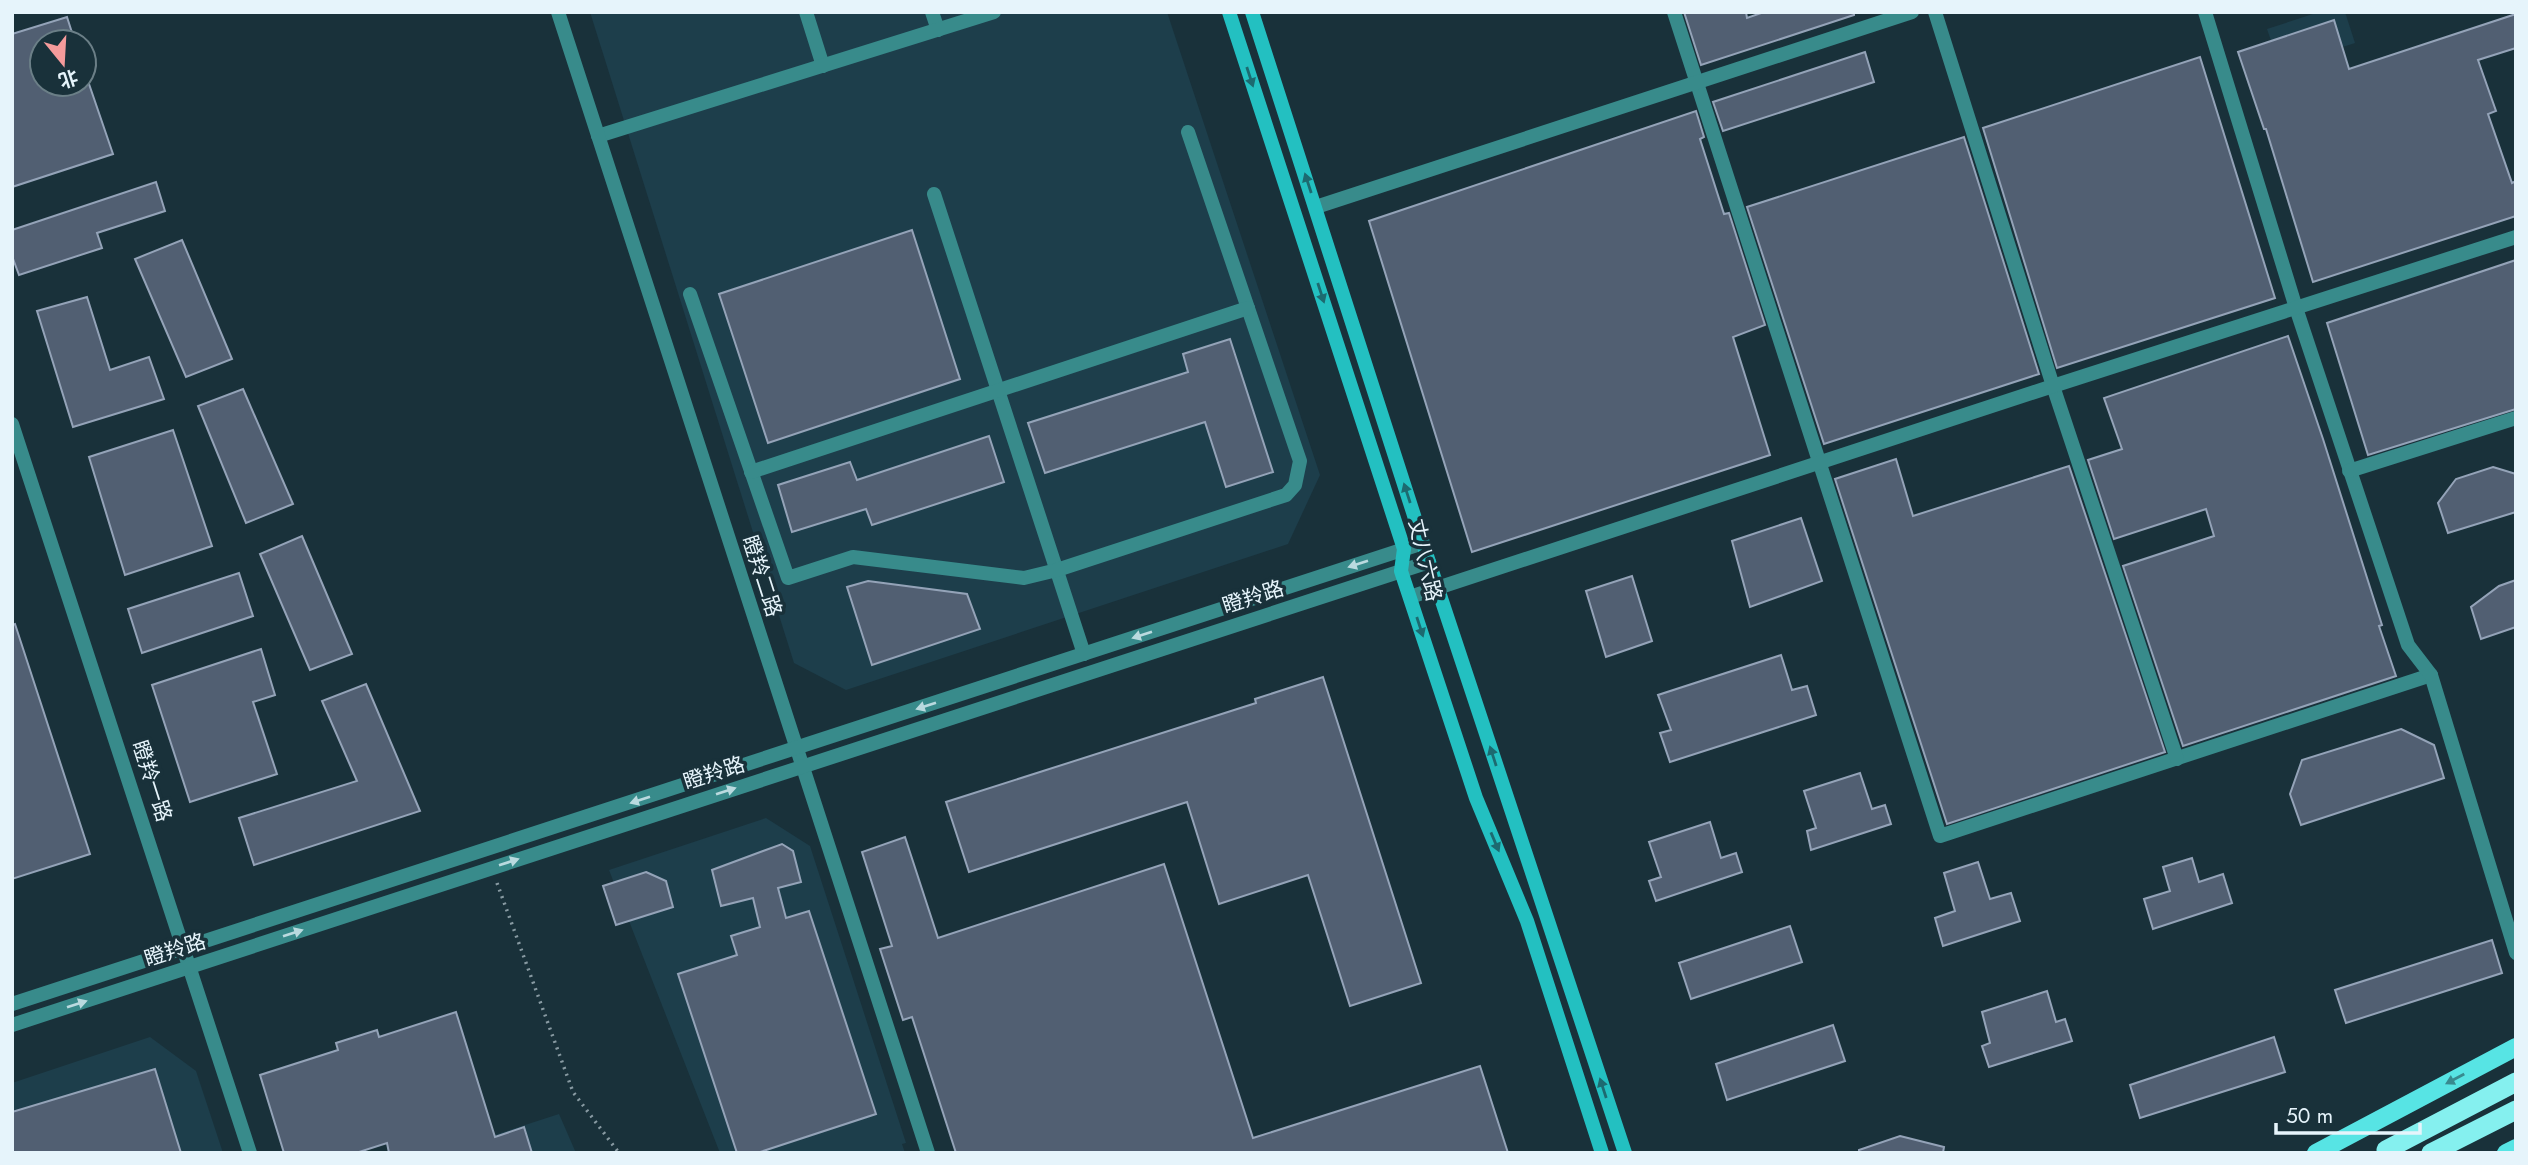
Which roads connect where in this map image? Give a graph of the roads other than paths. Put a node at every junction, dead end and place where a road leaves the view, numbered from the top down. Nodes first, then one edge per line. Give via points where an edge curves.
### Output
1 (558, 12) edge
2 (806, 12) edge
3 (932, 12) edge
4 (994, 12) edge
5 (1229, 12) edge
6 (1252, 12) edge
7 (1674, 12) edge
8 (1912, 12) edge
9 (1935, 12) edge
10 (2205, 12) edge
11 (938, 30) junction
12 (823, 66) junction
13 (1697, 84) junction
14 (1188, 132) dead end
15 (598, 136) junction
16 (934, 194) dead end
17 (1316, 207) junction
18 (2516, 237) edge
19 (690, 294) dead end
20 (1248, 308) junction
21 (2296, 308) junction
22 (2053, 386) junction
23 (998, 390) junction
24 (2516, 418) edge
25 (12, 424) edge
26 (1819, 462) junction
27 (2349, 471) junction
28 (751, 472) junction
29 (1423, 543) junction
30 (1404, 549) junction
31 (1429, 562) junction
32 (1056, 570) junction
33 (1401, 571) junction
34 (1438, 587) junction
35 (1410, 597) junction
36 (1084, 654) junction
37 (2431, 676) junction
38 (796, 749) junction
39 (2177, 760) junction
40 (802, 766) junction
41 (184, 948) junction
42 (2516, 953) edge
43 (190, 967) junction
44 (12, 1004) edge
45 (12, 1025) edge
46 (2516, 1047) edge
47 (2516, 1082) edge
48 (2516, 1110) edge
49 (2386, 1150) dead end
50 (250, 1153) edge
51 (928, 1153) edge
52 (1602, 1153) edge
53 (1625, 1153) edge
54 (2316, 1153) edge
55 (2431, 1153) edge

1 - 15 street, 瞪羚二路
2 - 12 street
3 - 11 street
4 - 11 street
5 -> 30 main road, 丈八六路
17 -> 6 main road, 丈八六路
7 - 13 street
8 - 13 street
9 - 22 street
10 - 21 street
11 - 12 street
12 - 15 street
13 - 17 street
13 - 26 street
14 - 20 street
15 - 38 street, 瞪羚二路
16 - 23 street
29 -> 17 main road, 丈八六路
18 - 21 street
19 - 28 street
20 - 23 street
20 - 32 street via 1300,461 1295,485 1286,495
21 - 22 street
21 - 27 street
22 - 26 street
22 - 39 street
23 - 28 street
23 - 32 street
24 - 27 street
25 - 41 street, 瞪羚一路
26 - 34 street
26 - 39 street via 1940,836
27 - 37 street via 2409,645
28 - 32 street via 788,578 853,557 1024,578
29 - 30 street, 瞪羚路
29 - 31 main road, 丈八六路
30 - 33 main road, 丈八六路
30 -> 36 street, 瞪羚路
31 - 33 street, 瞪羚路
31 - 34 main road, 丈八六路
32 - 36 street
33 - 35 main road, 丈八六路
33 - 40 street, 瞪羚路
34 - 35 street
53 -> 34 main road, 丈八六路
35 -> 52 main road, 丈八六路 via 1476,798 1527,921
36 -> 38 street, 瞪羚路
37 - 39 street
37 - 42 street
38 - 40 street, 瞪羚二路
38 -> 41 street, 瞪羚路
43 -> 40 street, 瞪羚路
40 - 51 street, 瞪羚二路
41 - 43 street, 瞪羚一路
41 - 44 street, 瞪羚路
45 -> 43 street, 瞪羚路
43 - 50 street, 瞪羚一路
46 -> 54 main road
47 - 49 highway
48 - 55 highway

